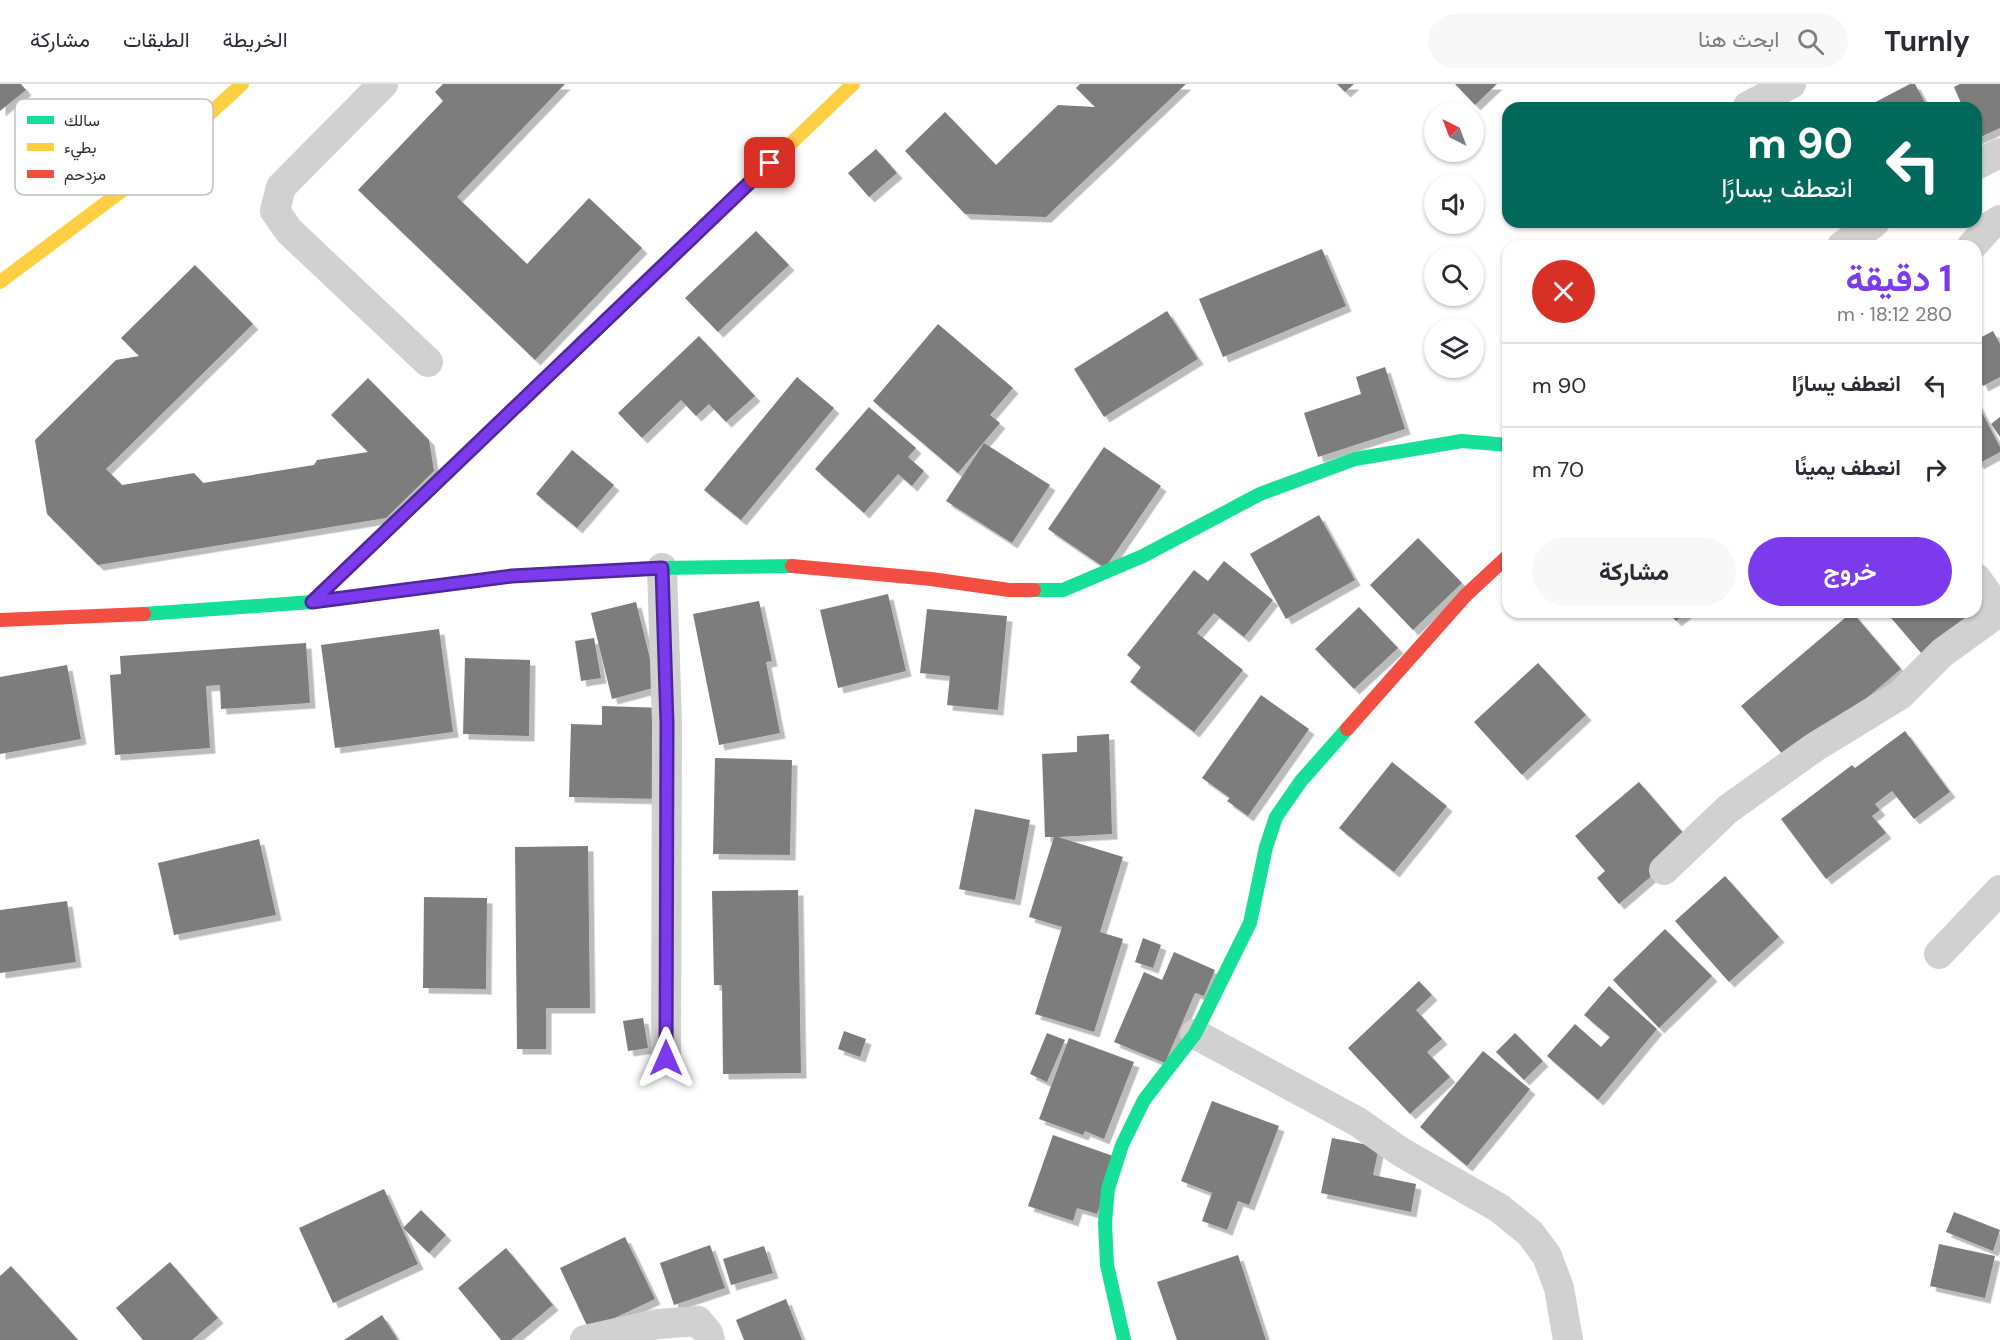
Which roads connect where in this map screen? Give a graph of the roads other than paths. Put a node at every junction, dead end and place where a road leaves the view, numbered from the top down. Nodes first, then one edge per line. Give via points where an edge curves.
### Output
1 (242, 84) edge
2 (383, 84) edge
3 (853, 84) edge
4 (1791, 84) edge
5 (1756, 102) edge
6 (213, 111) edge
7 (2000, 153) edge
8 (1982, 162) edge
9 (116, 195) edge
10 (2000, 220) edge
11 (1867, 228) edge
12 (1850, 240) edge
13 (1978, 240) edge
14 (0, 282) edge
15 (428, 362) dead end
16 (1502, 444) edge
17 (1502, 562) edge
18 (662, 568) junction
19 (1982, 586) edge
20 (312, 602) junction
21 (0, 620) edge
22 (1664, 870) dead end
23 (2000, 890) edge
24 (1939, 954) dead end
25 (1195, 1034) junction
26 (666, 1058) dead end
27 (585, 1340) edge
28 (710, 1340) edge
29 (1124, 1340) edge
30 (1568, 1340) edge

1 - 6 street
2 - 15 street via 281,188 275,211 289,231
3 - 20 street
4 - 5 street
7 - 8 street
9 - 14 street
10 - 13 street
11 - 12 street
16 - 18 street via 1462,441 1355,459 1260,494 1143,556 1063,590 1009,590 786,565
17 - 25 street via 1466,595 1301,782 1276,817 1250,922
18 - 20 street via 512,576
18 - 26 street via 667,724
19 - 22 street via 2000,610 1942,654 1900,695 1815,747 1728,808
20 - 21 street
23 - 24 street
25 - 29 street via 1144,1100 1122,1145 1108,1189 1107,1265
25 - 30 street via 1358,1122 1401,1152 1499,1208 1530,1233 1547,1256 1559,1288
27 - 28 street via 680,1320 698,1321

